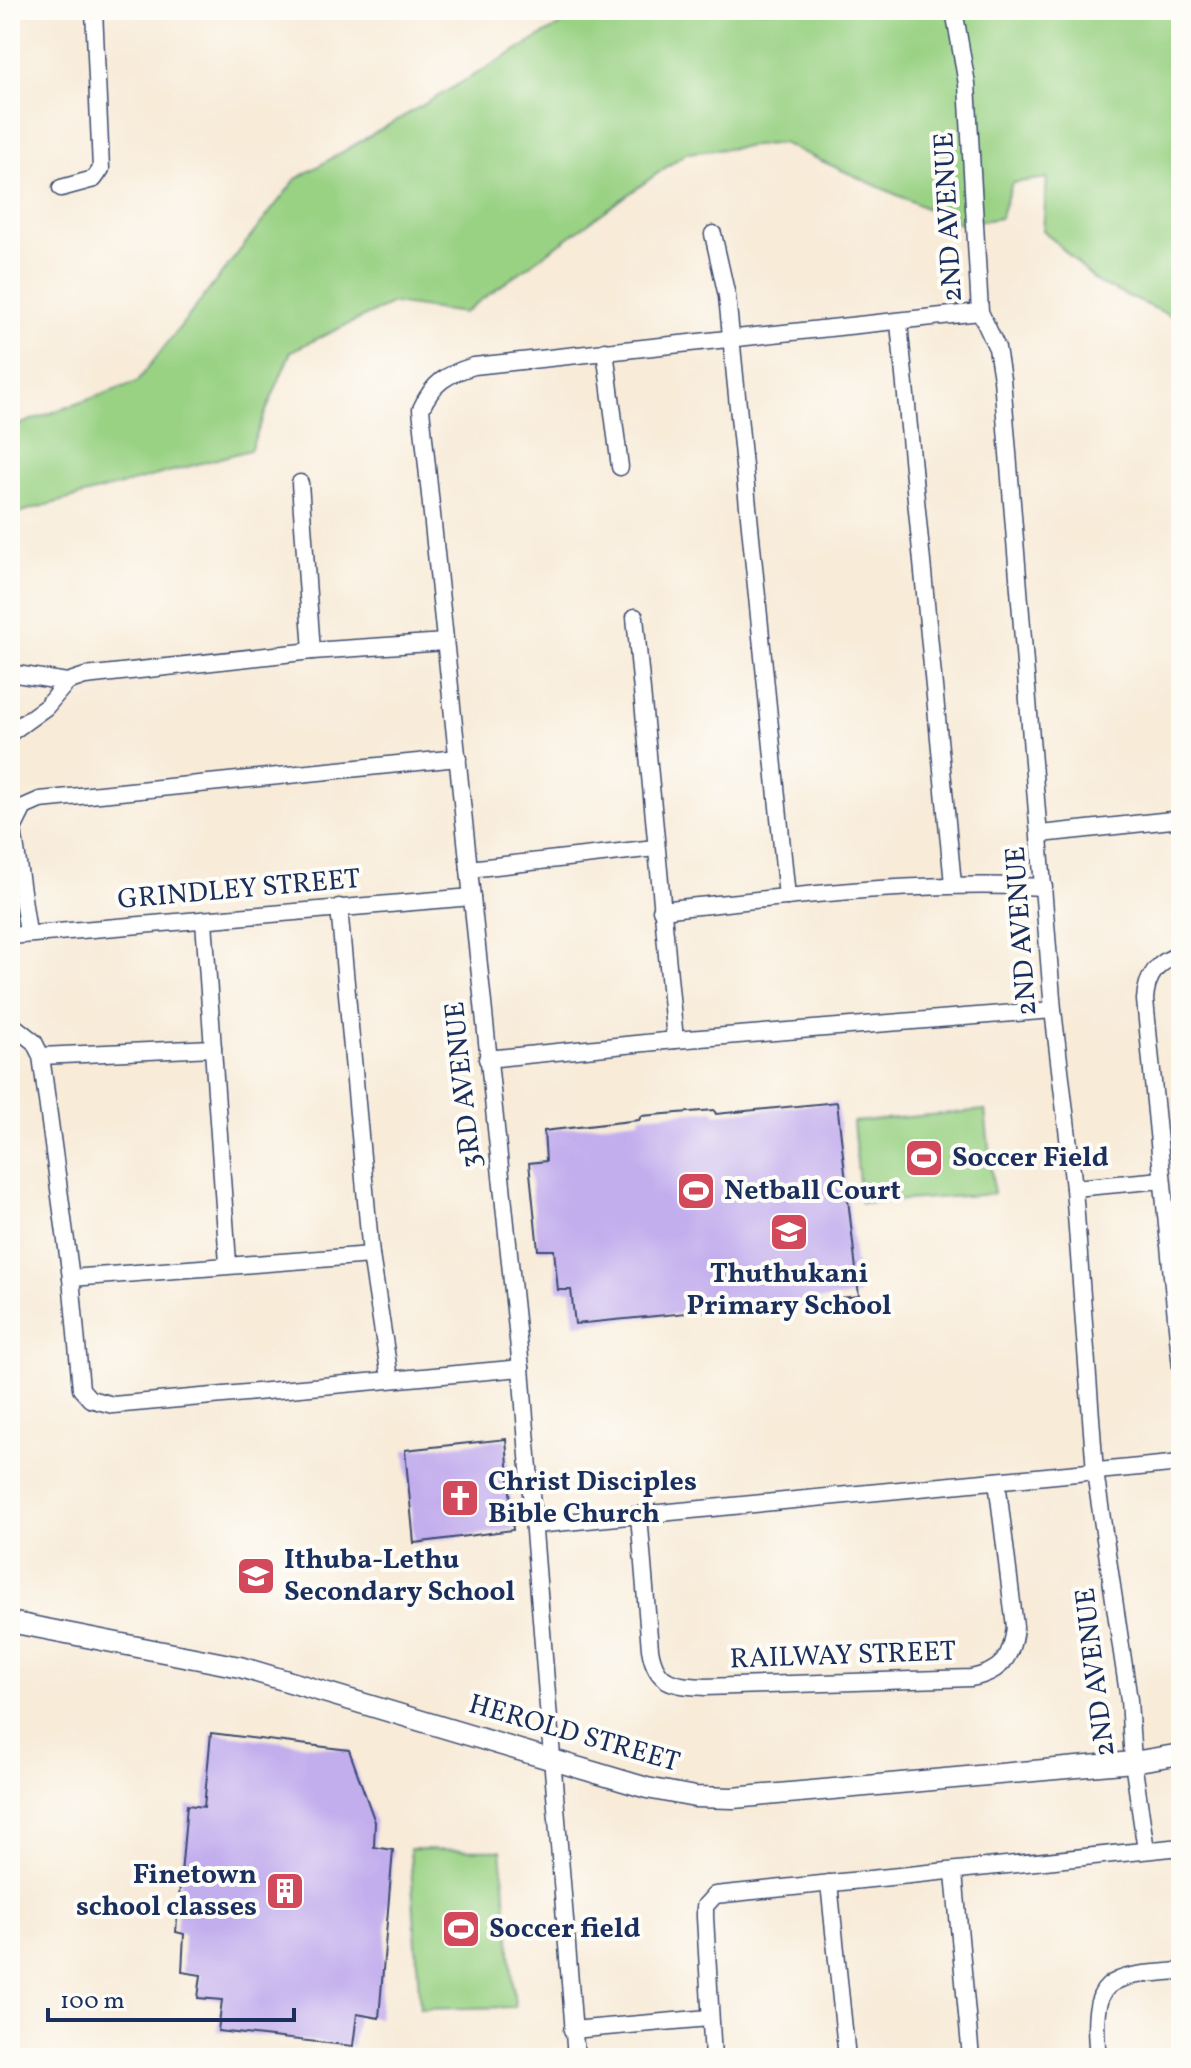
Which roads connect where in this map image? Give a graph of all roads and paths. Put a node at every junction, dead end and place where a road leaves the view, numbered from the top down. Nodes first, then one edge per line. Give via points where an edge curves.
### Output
1 (94, 10) edge
2 (954, 10) edge
3 (61, 188) dead end
4 (713, 234) dead end
5 (980, 312) junction
6 (899, 323) junction
7 (729, 340) junction
8 (605, 351) junction
9 (620, 467) dead end
10 (300, 483) dead end
11 (635, 617) dead end
12 (445, 642) junction
13 (312, 651) junction
14 (10, 673) edge
15 (67, 682) junction
16 (10, 733) edge
17 (458, 758) junction
18 (1181, 819) edge
19 (1041, 834) junction
20 (655, 848) junction
21 (469, 869) junction
22 (953, 884) junction
23 (1044, 887) junction
24 (472, 897) junction
25 (787, 897) junction
26 (339, 907) junction
27 (661, 910) junction
28 (204, 921) junction
29 (15, 935) edge
30 (1181, 955) edge
31 (1053, 1010) junction
32 (10, 1023) edge
33 (675, 1040) junction
34 (213, 1048) junction
35 (41, 1056) junction
36 (487, 1059) junction
37 (1162, 1180) junction
38 (1074, 1188) junction
39 (371, 1255) junction
40 (228, 1263) junction
41 (71, 1278) junction
42 (521, 1368) junction
43 (1181, 1368) edge
44 (390, 1378) junction
45 (1181, 1463) edge
46 (1095, 1472) junction
47 (997, 1481) junction
48 (639, 1515) junction
49 (535, 1525) junction
50 (10, 1622) edge
51 (1181, 1754) edge
52 (551, 1756) junction
53 (1133, 1762) junction
54 (1181, 1847) edge
55 (1146, 1850) junction
56 (954, 1873) junction
57 (829, 1883) junction
58 (1181, 1971) edge
59 (709, 2018) junction
60 (572, 2030) junction
61 (576, 2058) edge
62 (713, 2058) edge
63 (847, 2058) edge
64 (971, 2058) edge
65 (1098, 2058) edge

1 - 3 street via 101,169 94,179
2 - 5 street, 2ND AVENUE via 968,99
4 - 7 street via 724,276
5 - 6 street
5 - 19 street, 2ND AVENUE via 997,348 1002,379
6 - 7 street
6 - 22 street
7 - 8 street
7 - 25 street
8 - 9 street
8 - 12 street, 3RD AVENUE via 474,366 451,373 429,391 421,409
10 - 13 street
11 - 20 street
12 - 13 street
12 - 17 street, 3RD AVENUE
13 - 15 street
14 - 15 street
15 - 16 street via 46,707
17 - 21 street, 3RD AVENUE
17 - 29 street via 40,800 24,807 13,829
18 - 19 street
19 - 23 street, 2ND AVENUE
20 - 21 street
20 - 27 street
21 - 24 street, 3RD AVENUE
22 - 23 street
22 - 25 street
23 - 31 street, 2ND AVENUE
24 - 26 street, GRINDLEY STREET
24 - 36 street, 3RD AVENUE
25 - 27 street
26 - 28 street, GRINDLEY STREET
26 - 39 street
27 - 33 street
28 - 29 street, GRINDLEY STREET
28 - 34 street
30 - 37 street via 1169,957 1146,987
31 - 33 street
31 - 38 street, 2ND AVENUE
32 - 35 street via 34,1042
33 - 36 street
34 - 35 street
34 - 40 street
35 - 41 street
36 - 42 street, 3RD AVENUE
37 - 38 street
37 - 43 street
38 - 46 street, 2ND AVENUE
39 - 40 street
39 - 44 street
40 - 41 street
41 - 44 street via 81,1389 100,1403
42 - 44 street
42 - 49 street, 3RD AVENUE
45 - 46 street
46 - 47 street
46 - 53 street, 2ND AVENUE via 1129,1700
47 - 48 street
47 - 48 street, RAILWAY STREET via 1013,1645 1001,1667 971,1678 705,1687 665,1680 653,1668 650,1649
48 - 49 street
49 - 52 street, 3RD AVENUE
50 - 52 street, HEROLD STREET via 194,1656
51 - 53 street, HEROLD STREET
52 - 53 street, HEROLD STREET via 624,1781 695,1797 733,1798
52 - 60 street, 3RD AVENUE
53 - 55 street, 2ND AVENUE
54 - 55 street
55 - 56 street
56 - 57 street
56 - 64 street
57 - 59 street via 723,1893 705,1906
57 - 63 street
58 - 65 street via 1124,1977 1104,1990 1095,2015
59 - 60 street
59 - 62 street
60 - 61 street, 3RD AVENUE

